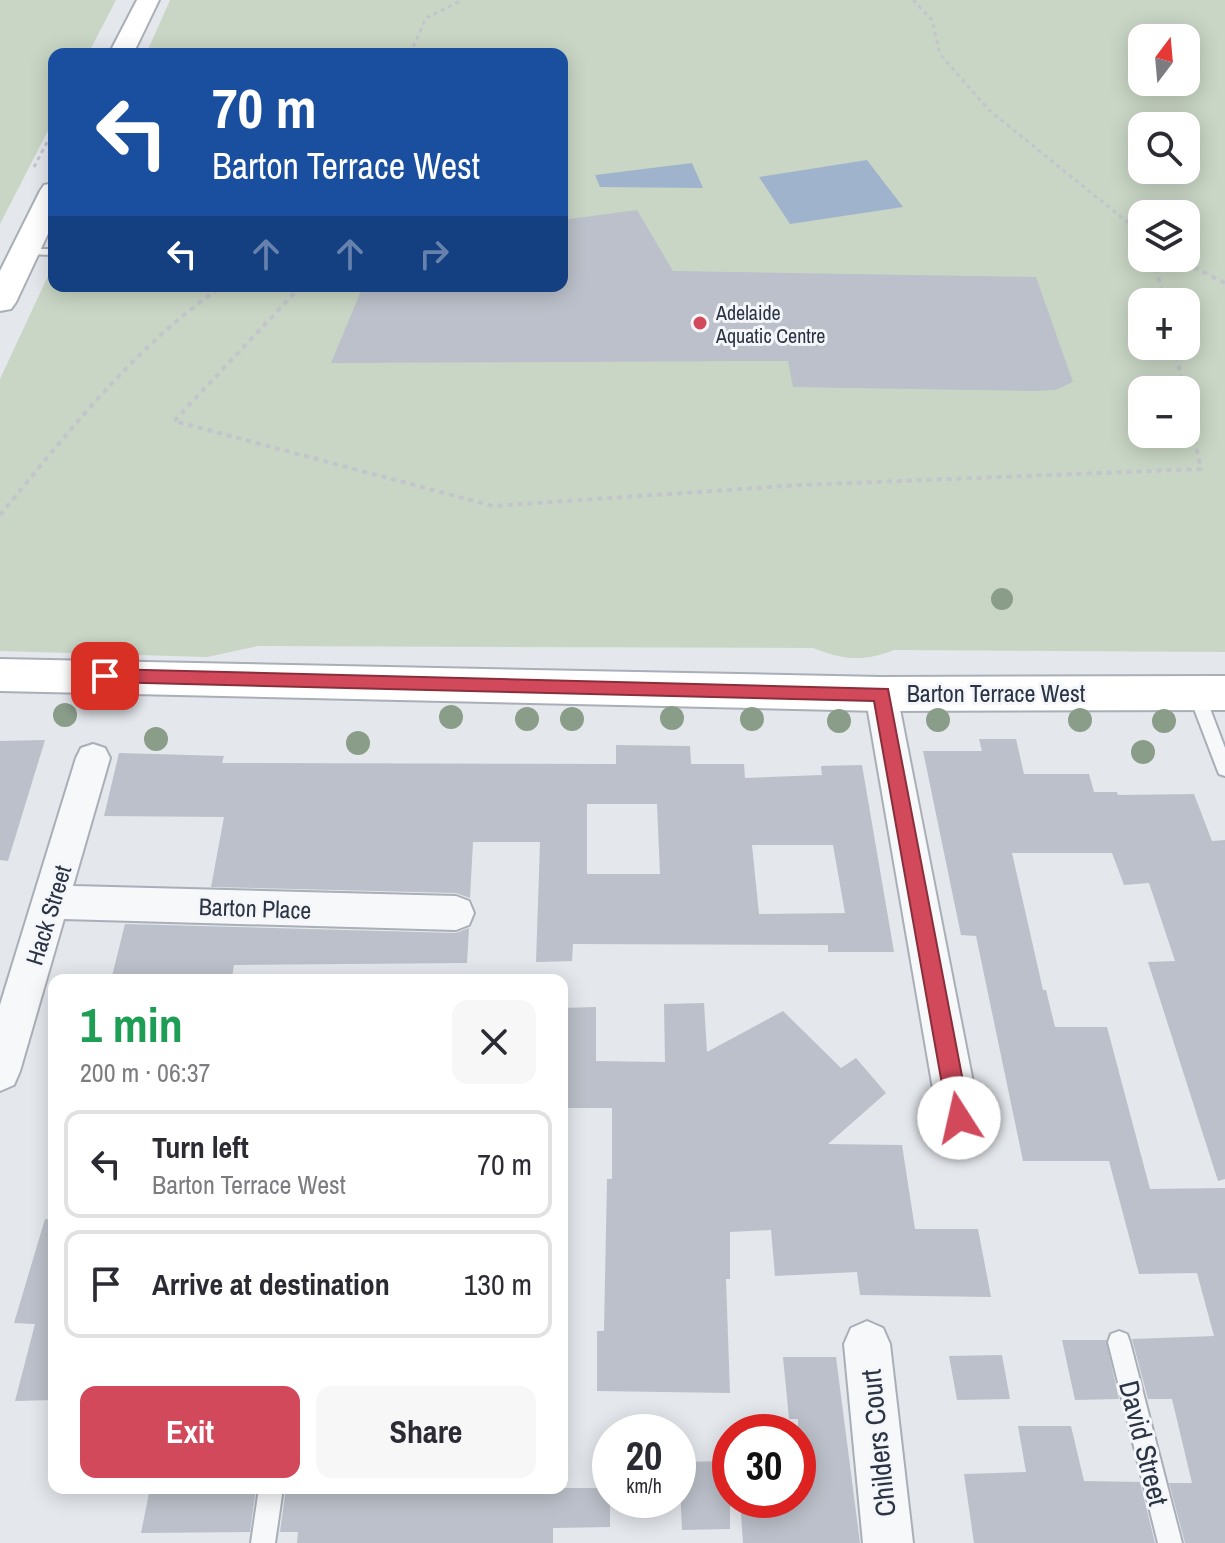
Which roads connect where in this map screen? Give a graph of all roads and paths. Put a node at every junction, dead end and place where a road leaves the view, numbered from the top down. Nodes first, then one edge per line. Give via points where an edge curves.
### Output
1 (148, 0) edge
2 (462, 0) edge
3 (913, 0) edge
4 (124, 48) edge
5 (412, 48) edge
6 (48, 203) edge
7 (1128, 223) edge
8 (24, 252) junction
9 (48, 252) edge
10 (1200, 270) edge
11 (1225, 283) edge
12 (214, 292) edge
13 (297, 292) edge
14 (0, 302) edge
15 (1196, 448) edge
16 (0, 515) edge
17 (0, 675) edge
18 (1210, 693) edge
19 (881, 694) junction
20 (93, 758) dead end
21 (1225, 769) edge
22 (53, 902) junction
23 (456, 913) dead end
24 (0, 1071) edge
25 (959, 1118) dead end
26 (1119, 1342) dead end
27 (867, 1344) dead end
28 (270, 1494) edge
29 (263, 1543) edge
30 (888, 1543) edge
31 (1170, 1543) edge

1 - 4 street
2 - 5 path via 422,19
3 - 7 path via 932,20 940,54 989,110
6 - 8 street
8 - 9 lane
8 - 14 street
10 - 11 path
12 - 16 path via 184,312 80,419
13 - 15 path via 174,421 493,506 800,485 1201,469
17 - 19 street, Barton Terrace West
18 - 19 street, Barton Terrace West
18 - 21 lane
19 - 25 street
20 - 22 street, Hack Street
22 - 23 street, Barton Place
22 - 24 street, Hack Street
26 - 31 lane, David Street
27 - 30 street, Childers Court
28 - 29 lane

